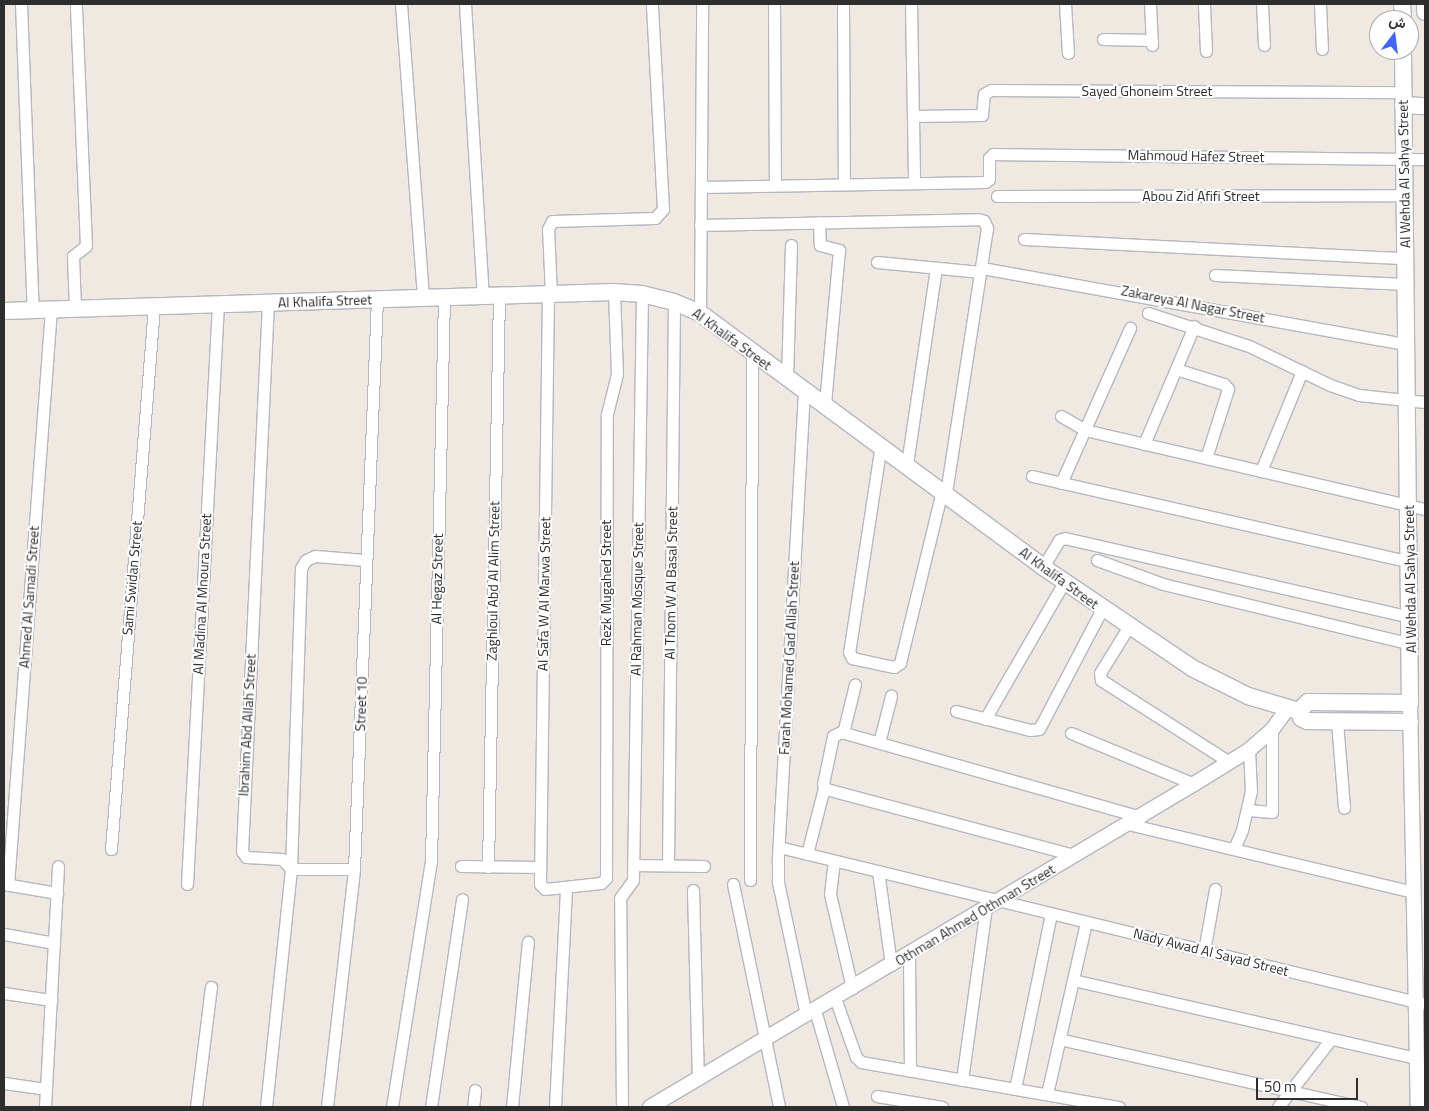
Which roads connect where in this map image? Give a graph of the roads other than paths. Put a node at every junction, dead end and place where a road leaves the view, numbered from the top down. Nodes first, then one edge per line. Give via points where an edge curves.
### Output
1 (21, 4) edge
2 (76, 4) edge
3 (401, 4) edge
4 (465, 4) edge
5 (652, 4) edge
6 (702, 4) edge
7 (774, 4) edge
8 (843, 4) edge
9 (911, 4) edge
10 (1065, 4) edge
11 (1150, 4) edge
12 (1204, 4) edge
13 (1262, 4) edge
14 (1320, 4) edge
15 (1425, 4) edge
16 (1425, 12) edge
17 (1103, 39) dead end
18 (1264, 45) dead end
19 (1322, 49) dead end
20 (1206, 51) dead end
21 (1068, 53) dead end
22 (1403, 60) edge
23 (1403, 99) junction
24 (1425, 106) edge
25 (913, 116) junction
26 (1404, 158) junction
27 (1425, 158) edge
28 (914, 183) junction
29 (844, 184) junction
30 (775, 185) junction
31 (700, 186) junction
32 (997, 196) dead end
33 (1404, 196) junction
34 (819, 222) junction
35 (700, 225) junction
36 (1024, 239) dead end
37 (790, 245) dead end
38 (1405, 258) junction
39 (877, 262) dead end
40 (936, 268) junction
41 (981, 270) junction
42 (1215, 275) dead end
43 (1405, 284) junction
44 (614, 292) junction
45 (549, 294) junction
46 (642, 294) junction
47 (491, 295) junction
48 (444, 297) junction
49 (423, 298) junction
50 (376, 299) junction
51 (268, 302) junction
52 (674, 302) junction
53 (218, 304) junction
54 (154, 306) junction
55 (75, 308) junction
56 (50, 309) junction
57 (4, 310) edge
58 (34, 310) junction
59 (700, 313) junction
60 (1148, 313) dead end
61 (1194, 326) junction
62 (1130, 328) dead end
63 (1405, 344) junction
64 (752, 353) junction
65 (1176, 368) junction
66 (1302, 371) junction
67 (787, 379) junction
68 (804, 391) junction
69 (1406, 401) junction
70 (1425, 402) edge
71 (825, 405) junction
72 (1061, 416) dead end
73 (1085, 430) junction
74 (881, 444) junction
75 (1144, 444) junction
76 (1206, 458) junction
77 (907, 464) junction
78 (1261, 471) junction
79 (1032, 476) dead end
80 (1061, 483) junction
81 (944, 492) junction
82 (1409, 506) junction
83 (1425, 509) edge
84 (366, 560) junction
85 (1097, 560) dead end
86 (1410, 562) junction
87 (1043, 567) junction
88 (1064, 582) junction
89 (1102, 609) junction
90 (1416, 622) edge
91 (1129, 626) junction
92 (1411, 644) junction
93 (855, 684) dead end
94 (891, 696) dead end
95 (1410, 703) junction
96 (1294, 709) junction
97 (956, 711) dead end
98 (985, 718) junction
99 (1337, 722) junction
100 (1410, 722) junction
101 (1272, 730) junction
102 (843, 733) junction
103 (1071, 733) dead end
104 (880, 743) junction
105 (1249, 750) junction
106 (1228, 762) junction
107 (1194, 784) junction
108 (824, 788) junction
109 (1344, 808) dead end
110 (1248, 810) junction
111 (1141, 816) junction
112 (1128, 824) junction
113 (778, 847) junction
114 (111, 849) dead end
115 (1234, 849) junction
116 (807, 854) junction
117 (1074, 855) junction
118 (834, 861) junction
119 (633, 865) junction
120 (668, 865) junction
121 (58, 866) dead end
122 (461, 866) dead end
123 (704, 866) dead end
124 (488, 867) junction
125 (540, 867) junction
126 (291, 868) junction
127 (354, 869) junction
128 (878, 872) junction
129 (750, 880) dead end
130 (6, 884) edge
131 (186, 884) dead end
132 (733, 884) dead end
133 (566, 887) junction
134 (1215, 889) dead end
135 (693, 890) dead end
136 (1413, 892) junction
137 (57, 894) junction
138 (462, 898) dead end
139 (991, 904) junction
140 (1051, 914) junction
141 (1086, 922) junction
142 (4, 934) edge
143 (528, 942) dead end
144 (54, 943) junction
145 (1204, 951) junction
146 (909, 955) junction
147 (891, 965) junction
148 (1073, 980) junction
149 (211, 987) dead end
150 (852, 988) junction
151 (4, 993) edge
152 (835, 998) junction
153 (51, 1000) junction
154 (1420, 1003) edge
155 (811, 1012) junction
156 (1059, 1039) junction
157 (1331, 1039) junction
158 (764, 1040) junction
159 (1415, 1058) junction
160 (910, 1071) junction
161 (698, 1079) junction
162 (962, 1080) junction
163 (4, 1083) edge
164 (46, 1089) junction
165 (1015, 1089) junction
166 (475, 1090) dead end
167 (1290, 1091) junction
168 (1046, 1094) junction
169 (877, 1096) dead end
170 (45, 1107) edge
171 (196, 1107) edge
172 (266, 1107) edge
173 (327, 1107) edge
174 (392, 1107) edge
175 (431, 1107) edge
176 (473, 1107) edge
177 (512, 1107) edge
178 (555, 1107) edge
179 (622, 1107) edge
180 (650, 1107) edge
181 (779, 1107) edge
182 (843, 1107) edge
183 (942, 1107) edge
184 (1119, 1107) edge
185 (1278, 1107) edge
186 (1361, 1107) edge
187 (1418, 1107) edge

1 - 58 street
2 - 55 street via 86,246 72,258
3 - 49 street
4 - 47 street, Zaghloul Abd Al Alim Street
5 - 45 street, Al Safa W Al Marwa Street via 663,209 655,218 552,221 548,229
6 - 31 street
7 - 30 street
8 - 29 street
9 - 25 street
10 - 21 street
11 - 17 street via 1152,42
12 - 20 street
13 - 18 street
14 - 19 street
15 - 16 main road
22 - 23 main road, Al Wehda Al Sahya Street
23 - 24 main road
23 - 25 street, Sayed Ghoneim Street via 991,90 984,94 982,115
23 - 26 main road, Al Wehda Al Sahya Street
25 - 28 street
26 - 27 street, Mahmoud Hafez Street
26 - 28 street, Mahmoud Hafez Street via 994,154 988,160 989,179 985,182
26 - 33 main road, Al Wehda Al Sahya Street
28 - 29 street
29 - 30 street
30 - 31 street
31 - 35 street
32 - 33 street, Abou Zid Afifi Street
33 - 38 main road, Al Wehda Al Sahya Street
34 - 35 street
34 - 41 street via 978,218 987,228
34 - 71 street via 820,245 838,250
35 - 59 street
36 - 38 street
37 - 67 street
38 - 43 main road, Al Wehda Al Sahya Street
39 - 40 street, Zakareya Al Nagar Street
40 - 41 street, Zakareya Al Nagar Street
40 - 77 street
41 - 63 street, Zakareya Al Nagar Street
41 - 81 street
42 - 43 street
43 - 63 main road, Al Wehda Al Sahya Street
44 - 45 main road, Al Khalifa Street
44 - 46 main road, Al Khalifa Street
44 - 133 street, Rezk Mugahed Street via 617,374 607,414 605,876 601,883
45 - 47 main road, Al Khalifa Street
45 - 125 street, Al Safa W Al Marwa Street
46 - 52 main road, Al Khalifa Street
46 - 119 street, Al Rahman Mosque Street
47 - 48 main road, Al Khalifa Street
47 - 124 street, Zaghloul Abd Al Alim Street
48 - 49 main road, Al Khalifa Street
48 - 174 street, Al Hegaz Street via 431,861
49 - 50 main road, Al Khalifa Street
50 - 51 main road, Al Khalifa Street
50 - 84 street, Street 10
51 - 53 main road, Al Khalifa Street
51 - 126 street, Ibrahim Abd Allah Street via 242,851 248,857 282,858
52 - 59 main road, Al Khalifa Street
52 - 120 street, Al Thom W Al Basal Street
53 - 54 main road, Al Khalifa Street
53 - 131 street, Al Madina Al Mnoura Street
54 - 55 main road, Al Khalifa Street
54 - 114 street, Sami Swidan Street
55 - 56 main road, Al Khalifa Street
56 - 58 main road, Al Khalifa Street
56 - 130 street, Ahmed Al Samadi Street
57 - 58 main road, Al Khalifa Street
59 - 64 main road, Al Khalifa Street
60 - 61 street
61 - 65 street
61 - 66 street via 1249,346
62 - 73 street
63 - 69 main road, Al Wehda Al Sahya Street
64 - 67 main road, Al Khalifa Street
64 - 129 street
65 - 75 street
65 - 76 street via 1224,384 1228,389
66 - 69 street via 1359,395
66 - 78 street
67 - 68 main road, Al Khalifa Street
68 - 71 main road, Al Khalifa Street
68 - 113 street, Farah Mohamed Gad Allah Street
69 - 70 street
69 - 82 main road, Al Wehda Al Sahya Street
71 - 74 main road, Al Khalifa Street
72 - 73 street
73 - 75 street
73 - 80 street
74 - 77 main road, Al Khalifa Street
74 - 81 street via 849,652 855,660 894,666 900,663
75 - 76 street
76 - 78 street
77 - 81 main road, Al Khalifa Street
78 - 82 street
79 - 80 street
80 - 86 street
81 - 87 main road, Al Khalifa Street
82 - 83 street
82 - 86 main road, Al Wehda Al Sahya Street
84 - 126 street via 315,556 306,560 302,568
84 - 127 street, Street 10
85 - 92 street via 1163,584
86 - 90 main road, Al Wehda Al Sahya Street
87 - 88 main road, Al Khalifa Street
87 - 90 street via 1059,540 1065,538
88 - 89 main road, Al Khalifa Street
88 - 98 street
89 - 91 main road, Al Khalifa Street
89 - 98 street via 1040,726 1030,730
90 - 92 main road, Al Wehda Al Sahya Street
91 - 96 main road, Al Khalifa Street via 1210,679 1248,696
91 - 106 street via 1100,673 1101,680
92 - 95 main road, Al Wehda Al Sahya Street
93 - 102 street
94 - 104 street
95 - 96 main road via 1308,702
95 - 100 street, Al Wehda Al Sahya Street
96 - 99 main road, Al Khalifa Street via 1306,722
96 - 101 street, Othman Ahmed Othman Street
97 - 98 street
99 - 100 main road, Al Khalifa Street
99 - 109 street
100 - 136 street, Al Wehda Al Sahya Street
101 - 105 street, Othman Ahmed Othman Street
101 - 110 street via 1272,812
102 - 104 street
102 - 108 street via 833,736
103 - 107 street
104 - 111 street
105 - 106 street, Othman Ahmed Othman Street
105 - 110 street via 1252,772
106 - 107 street, Othman Ahmed Othman Street
107 - 111 street, Othman Ahmed Othman Street
108 - 116 street
108 - 117 street
110 - 115 street
111 - 112 street, Othman Ahmed Othman Street
112 - 115 street
112 - 117 street, Othman Ahmed Othman Street
113 - 116 street, Nady Awad Al Sayad Street
113 - 155 street, Farah Mohamed Gad Allah Street via 778,882
115 - 136 street
116 - 118 street, Nady Awad Al Sayad Street
117 - 139 street, Othman Ahmed Othman Street
118 - 128 street, Nady Awad Al Sayad Street
118 - 150 street via 830,894
119 - 120 street
119 - 179 street, Al Rahman Mosque Street via 633,882 620,898
120 - 123 street
121 - 137 street
122 - 124 street
124 - 125 street
125 - 133 street, Al Safa W Al Marwa Street via 540,884 547,889
126 - 127 street
126 - 172 street
127 - 173 street, Street 10
128 - 139 street, Nady Awad Al Sayad Street
128 - 147 street
130 - 137 street
132 - 158 street
133 - 178 street
134 - 145 street
135 - 161 street
136 - 154 street, Al Wehda Al Sahya Street
137 - 144 street
138 - 175 street
139 - 140 street, Nady Awad Al Sayad Street
139 - 146 street, Othman Ahmed Othman Street
139 - 162 street
140 - 141 street, Nady Awad Al Sayad Street
140 - 165 street
141 - 145 street, Nady Awad Al Sayad Street
141 - 148 street
142 - 144 street
143 - 177 street
144 - 153 street
145 - 154 street, Nady Awad Al Sayad Street
146 - 147 street, Othman Ahmed Othman Street
146 - 160 street
147 - 150 street, Othman Ahmed Othman Street
148 - 156 street
148 - 157 street
149 - 171 street
150 - 152 street, Othman Ahmed Othman Street
151 - 153 street
152 - 155 street, Othman Ahmed Othman Street
152 - 160 street via 856,1057 864,1063
153 - 164 street
154 - 159 street, Al Wehda Al Sahya Street
155 - 158 street, Othman Ahmed Othman Street
155 - 182 street, Farah Mohamed Gad Allah Street
156 - 167 street
156 - 168 street
157 - 159 street
157 - 167 street
158 - 161 street, Othman Ahmed Othman Street
158 - 181 street
159 - 187 street, Al Wehda Al Sahya Street
160 - 162 street
161 - 180 street, Othman Ahmed Othman Street
162 - 165 street
163 - 164 street
164 - 170 street
165 - 168 street
166 - 176 street
167 - 185 street
167 - 186 street
168 - 184 street
169 - 183 street

